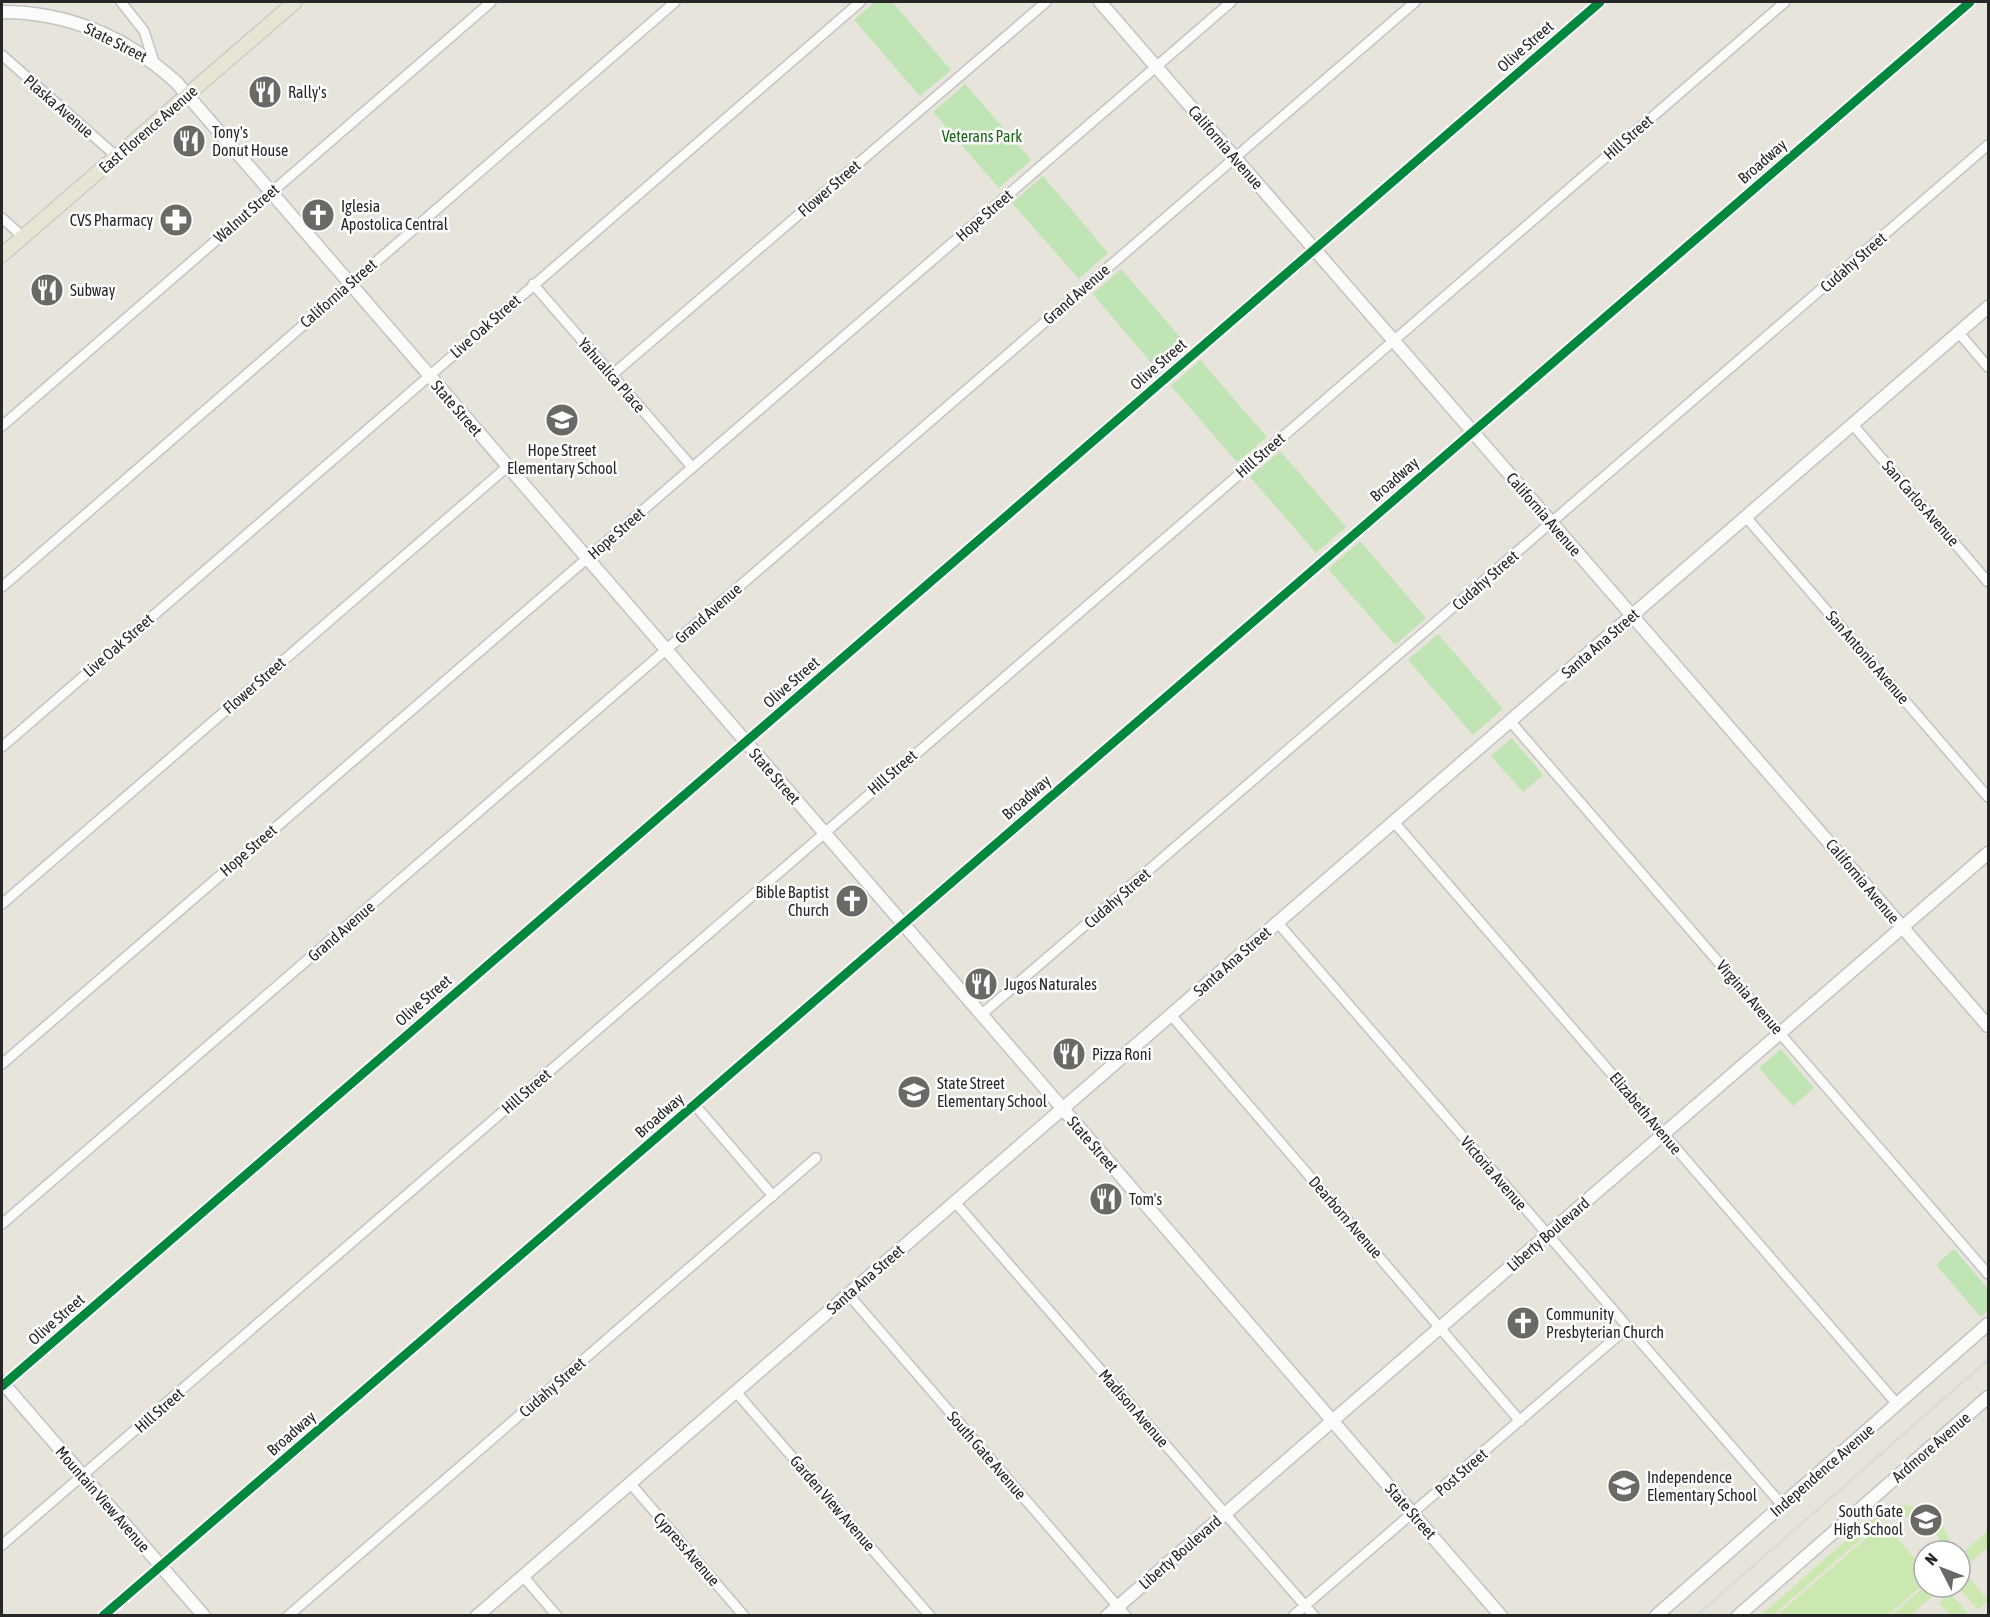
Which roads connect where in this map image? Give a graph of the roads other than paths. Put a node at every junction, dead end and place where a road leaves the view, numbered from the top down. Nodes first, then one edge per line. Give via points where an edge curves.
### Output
1 (121, 2) edge
2 (295, 2) edge
3 (491, 2) edge
4 (675, 2) edge
5 (860, 2) edge
6 (1046, 2) edge
7 (1100, 2) edge
8 (1231, 2) edge
9 (1415, 2) edge
10 (1600, 2) edge
11 (1785, 2) edge
12 (1970, 2) edge
13 (2, 12) edge
14 (2, 55) edge
15 (154, 62) junction
16 (1156, 66) junction
17 (187, 94) junction
18 (1989, 145) edge
19 (116, 156) junction
20 (1235, 157) junction
21 (270, 192) junction
22 (2, 218) edge
23 (23, 237) junction
24 (1314, 248) junction
25 (2, 255) edge
26 (349, 283) junction
27 (533, 284) junction
28 (1989, 307) edge
29 (1959, 333) junction
30 (1394, 340) junction
31 (1989, 367) edge
32 (428, 375) junction
33 (612, 375) junction
34 (1853, 425) junction
35 (2, 426) edge
36 (1472, 431) junction
37 (507, 466) junction
38 (692, 467) junction
39 (1746, 517) junction
40 (1551, 523) junction
41 (586, 558) junction
42 (1989, 582) edge
43 (2, 587) edge
44 (1632, 615) junction
45 (665, 649) junction
46 (1510, 721) junction
47 (745, 741) junction
48 (2, 747) edge
49 (1989, 797) edge
50 (1393, 821) junction
51 (823, 832) junction
52 (1989, 853) edge
53 (2, 904) edge
54 (1277, 922) junction
55 (903, 924) junction
56 (1903, 927) junction
57 (981, 1015) junction
58 (1171, 1015) junction
59 (1989, 1026) edge
60 (1780, 1033) junction
61 (2, 1064) edge
62 (694, 1104) junction
63 (1062, 1108) junction
64 (1663, 1134) junction
65 (816, 1158) dead end
66 (773, 1196) junction
67 (954, 1202) junction
68 (2, 1224) edge
69 (1548, 1234) junction
70 (1989, 1274) edge
71 (848, 1294) junction
72 (1989, 1324) edge
73 (1439, 1327) junction
74 (1628, 1327) junction
75 (2, 1384) edge
76 (736, 1392) junction
77 (1989, 1397) edge
78 (1897, 1404) junction
79 (1332, 1420) junction
80 (1520, 1421) junction
81 (83, 1475) junction
82 (630, 1483) junction
83 (1782, 1505) junction
84 (1225, 1513) junction
85 (1413, 1514) junction
86 (2, 1545) edge
87 (161, 1565) junction
88 (522, 1576) junction
89 (1305, 1605) junction
90 (1122, 1611) edge
91 (102, 1616) edge
92 (204, 1616) edge
93 (288, 1616) edge
94 (477, 1616) edge
95 (557, 1616) edge
96 (744, 1616) edge
97 (930, 1616) edge
98 (1107, 1616) edge
99 (1293, 1616) edge
100 (1314, 1616) edge
101 (1501, 1616) edge
102 (1656, 1616) edge
103 (1738, 1616) edge

1 - 15 street via 144,31
2 - 17 main road, East Florence Avenue
3 - 21 street, Walnut Street
4 - 26 street, California Street
5 - 27 street, Live Oak Street
6 - 33 street, Flower Street
7 - 16 street, California Avenue
8 - 16 street, Hope Street
9 - 20 street, Grand Avenue
10 - 24 street, Olive Street
11 - 30 street, Hill Street
12 - 36 street, Broadway
13 - 15 street, State Street via 75,21 111,36
14 - 19 street, Plaska Avenue
15 - 17 street, State Street
16 - 20 street, California Avenue
16 - 38 street, Hope Street
17 - 19 main road, East Florence Avenue
17 - 21 street, State Street
18 - 40 street, Cudahy Street
19 - 23 main road, East Florence Avenue
20 - 24 street, California Avenue
20 - 45 street, Grand Avenue
21 - 26 street, State Street
21 - 35 street, Walnut Street
22 - 23 street
23 - 25 main road, East Florence Avenue
24 - 30 street, California Avenue
24 - 47 street, Olive Street
26 - 32 street, State Street
26 - 43 street, California Street
27 - 32 street, Live Oak Street
27 - 33 street, Yahualica Place
28 - 29 street, Santa Ana Street
29 - 31 street
29 - 34 street, Santa Ana Street
30 - 36 street, California Avenue
30 - 51 street, Hill Street
32 - 37 street, State Street
32 - 48 street, Live Oak Street
33 - 38 street, Yahualica Place
34 - 39 street, Santa Ana Street
34 - 42 street, San Carlos Avenue
36 - 40 street, California Avenue
36 - 55 street, Broadway
37 - 41 street, State Street
37 - 53 street, Flower Street
38 - 41 street, Hope Street
39 - 44 street, Santa Ana Street
39 - 49 street, San Antonio Avenue
40 - 44 street, California Avenue
40 - 57 street, Cudahy Street
41 - 45 street, State Street
41 - 61 street, Hope Street
44 - 46 street, Santa Ana Street
44 - 56 street, California Avenue
45 - 47 street, State Street
45 - 68 street, Grand Avenue
46 - 50 street, Santa Ana Street
46 - 60 street, Virginia Avenue
47 - 51 street, State Street
47 - 75 street, Olive Street
50 - 54 street, Santa Ana Street
50 - 64 street, Elizabeth Avenue
51 - 55 street, State Street
51 - 81 street, Hill Street
52 - 56 street, Liberty Boulevard
54 - 58 street, Santa Ana Street
54 - 69 street, Victoria Avenue
55 - 57 street, State Street
55 - 62 street, Broadway
56 - 59 street, California Avenue
56 - 60 street, Liberty Boulevard
57 - 63 street, State Street
58 - 63 street, Santa Ana Street
58 - 73 street, Dearborn Avenue
60 - 64 street, Liberty Boulevard
60 - 70 street, Virginia Avenue
62 - 66 street
62 - 87 street, Broadway
63 - 67 street, Santa Ana Street
63 - 79 street, State Street
64 - 69 street, Liberty Boulevard
64 - 78 street, Elizabeth Avenue
65 - 66 street, Cudahy Street
66 - 93 street, Cudahy Street
67 - 71 street, Santa Ana Street
67 - 84 street, Madison Avenue
69 - 73 street, Liberty Boulevard
69 - 74 street, Victoria Avenue
71 - 76 street, Santa Ana Street
71 - 90 street, South Gate Avenue
72 - 78 street, Independence Avenue
73 - 79 street, Liberty Boulevard
73 - 80 street, Dearborn Avenue
74 - 80 street, Post Street
74 - 83 street, Victoria Avenue
75 - 81 street, Mountain View Avenue
76 - 82 street, Santa Ana Street
76 - 97 street, Garden View Avenue
77 - 103 street, Ardmore Avenue
78 - 83 street, Independence Avenue
79 - 84 street, Liberty Boulevard
79 - 85 street, State Street
80 - 85 street, Post Street
81 - 86 street, Hill Street
81 - 87 street, Mountain View Avenue
82 - 88 street, Santa Ana Street
82 - 96 street, Cypress Avenue
83 - 102 street, Independence Avenue
84 - 89 street, Madison Avenue
84 - 90 street, Liberty Boulevard
85 - 89 street, Post Street
85 - 101 street, State Street
87 - 91 street, Broadway
87 - 92 street, Mountain View Avenue
88 - 94 street, Santa Ana Street
88 - 95 street
89 - 99 street, Post Street
89 - 100 street, Madison Avenue
90 - 98 street, Liberty Boulevard

